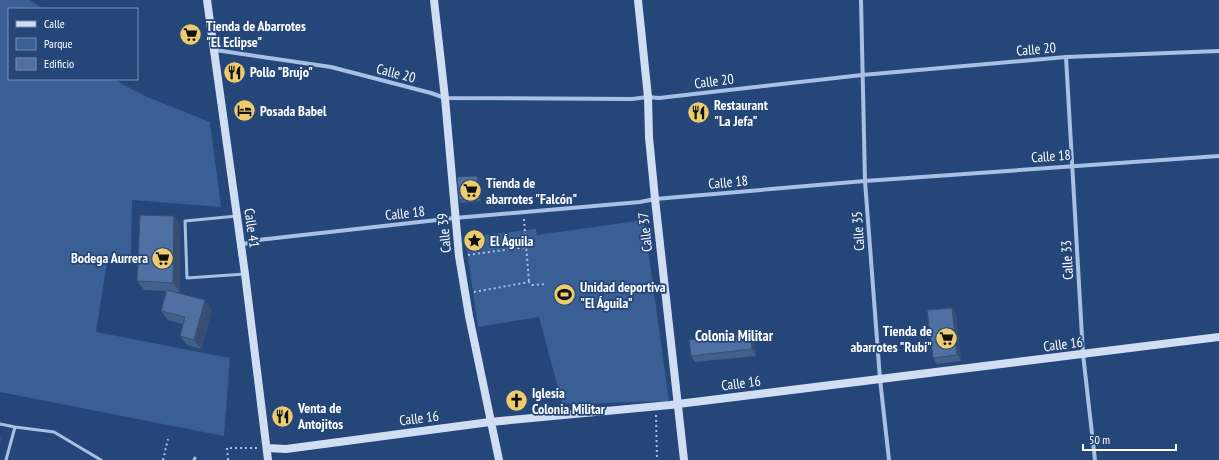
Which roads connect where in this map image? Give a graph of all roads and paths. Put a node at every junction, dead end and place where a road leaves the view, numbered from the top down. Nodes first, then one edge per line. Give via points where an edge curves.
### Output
1 (207, 0) edge
2 (434, 0) edge
3 (638, 0) edge
4 (861, 0) edge
5 (215, 50) junction
6 (1219, 51) edge
7 (1066, 57) junction
8 (862, 75) junction
9 (648, 97) junction
10 (445, 98) junction
11 (1219, 156) edge
12 (1072, 166) junction
13 (866, 181) junction
14 (655, 199) junction
15 (523, 212) junction
16 (237, 216) junction
17 (455, 218) junction
18 (241, 245) junction
19 (526, 247) junction
20 (459, 256) junction
21 (245, 274) junction
22 (529, 282) junction
23 (547, 284) dead end
24 (465, 294) junction
25 (1219, 337) edge
26 (1083, 354) junction
27 (880, 379) junction
28 (677, 404) junction
29 (656, 407) junction
30 (490, 422) junction
31 (0, 424) edge
32 (15, 427) junction
33 (168, 439) dead end
34 (267, 448) junction
35 (6, 460) edge
36 (101, 460) edge
37 (163, 460) edge
38 (228, 460) edge
39 (268, 460) edge
40 (499, 460) edge
41 (657, 460) edge
42 (684, 460) edge
43 (889, 460) edge
44 (1095, 460) edge

1 - 5 main road, Calle 41
2 - 10 main road, Calle 39
3 - 9 main road, Calle 37
4 - 8 street, Calle 35
5 - 10 street, Calle 20 via 331,67
5 - 16 main road, Calle 41
6 - 7 street, Calle 20
7 - 8 street, Calle 20
7 - 12 street, Calle 33
8 - 9 street, Calle 20 via 659,98
8 - 13 street, Calle 35
9 - 10 street, Calle 20
9 - 14 main road, Calle 37
10 - 17 main road, Calle 39
11 - 12 street, Calle 18
12 - 13 street, Calle 18
12 - 26 street, Calle 33
13 - 14 street, Calle 18
13 - 27 street, Calle 35
14 - 15 street, Calle 18
14 - 28 main road, Calle 37
15 - 17 street, Calle 18
15 - 19 path
16 - 18 main road, Calle 41
16 - 21 lane via 185,221 187,278
17 - 18 street, Calle 18 via 258,240
17 - 20 main road, Calle 39
18 - 21 main road, Calle 41
19 - 20 path
19 - 22 path
20 - 24 main road, Calle 39
21 - 34 main road, Calle 41
22 - 23 path via 532,285
22 - 24 path
24 - 30 main road, Calle 39
25 - 26 main road, Calle 16
26 - 27 main road, Calle 16
26 - 44 street, Calle 33
27 - 28 main road, Calle 16
27 - 43 street, Calle 35
28 - 29 main road, Calle 16
28 - 42 main road, Calle 37
29 - 30 main road, Calle 16
29 - 41 path
30 - 34 main road, Calle 16 via 286,449
30 - 40 main road, Calle 39
31 - 32 lane
32 - 35 lane
32 - 36 lane via 54,432
33 - 37 path
34 - 38 path via 227,448
34 - 39 main road, Calle 41

